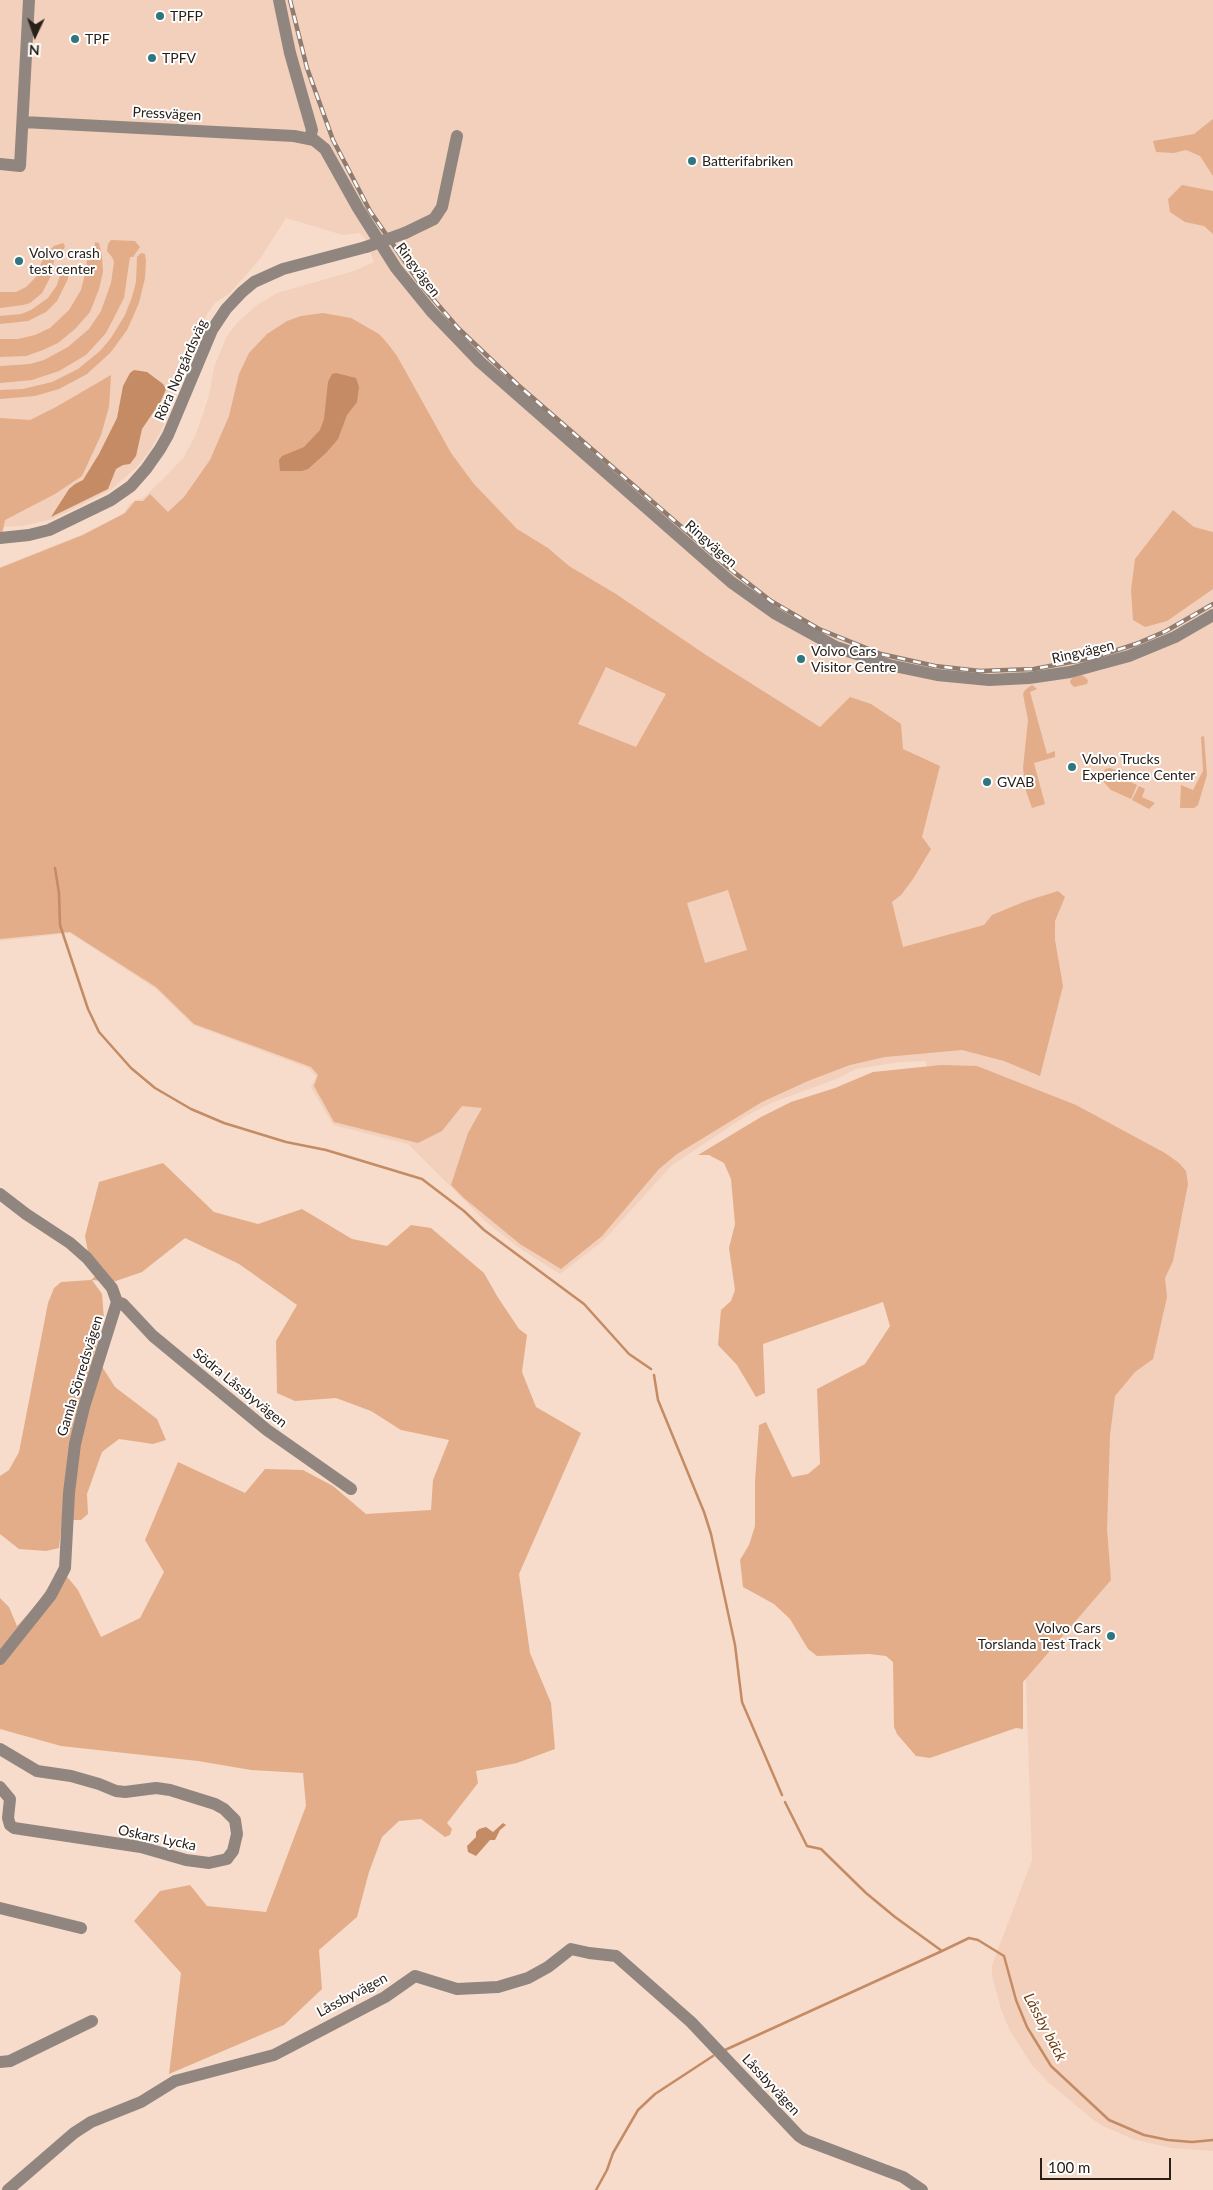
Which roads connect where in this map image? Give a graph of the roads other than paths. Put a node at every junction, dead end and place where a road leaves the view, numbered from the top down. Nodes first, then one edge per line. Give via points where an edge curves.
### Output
1 (29, 0) edge
2 (279, 0) edge
3 (23, 122) junction
4 (457, 136) dead end
5 (310, 139) junction
6 (0, 164) edge
7 (0, 538) edge
8 (1213, 615) edge
9 (0, 1194) edge
10 (117, 1302) junction
11 (351, 1490) dead end
12 (0, 1659) edge
13 (0, 1749) edge
14 (0, 1787) edge
15 (0, 1908) edge
16 (81, 1928) dead end
17 (92, 2021) dead end
18 (0, 2062) edge
19 (8, 2190) edge
20 (922, 2190) edge

1 - 3 street
2 - 5 street via 312,130
3 - 5 street, Pressvägen
3 - 6 street via 20,166
4 - 7 street, Röra Norgårdsväg, bridge via 442,207 434,219 405,233 283,269 254,282 226,310 209,336 168,435 146,469 130,486 111,500 49,530
5 - 8 street, Ringvägen via 325,150 378,242 452,334 731,582 808,633 860,656 902,668 972,679 1013,679 1070,672 1129,656 1175,637
9 - 10 street, Gamla Sörredsvägen via 87,1258 112,1288
10 - 11 street, Södra Låssbyvägen via 267,1430
10 - 12 street, Gamla Sörredsvägen via 75,1444 65,1568 51,1595
13 - 14 street, Oskars Lycka via 37,1770 71,1776 116,1791 156,1788 215,1804 235,1820 237,1834 233,1852 227,1859 209,1863 151,1849 14,1828 8,1818 10,1799
15 - 16 street
17 - 18 street via 10,2061
19 - 20 street, Låssbyvägen via 91,2122 135,2105 180,2079 274,2054 385,1998 415,1976 457,1989 498,1987 528,1978 571,1949 616,1956 691,2022 799,2136 902,2177

